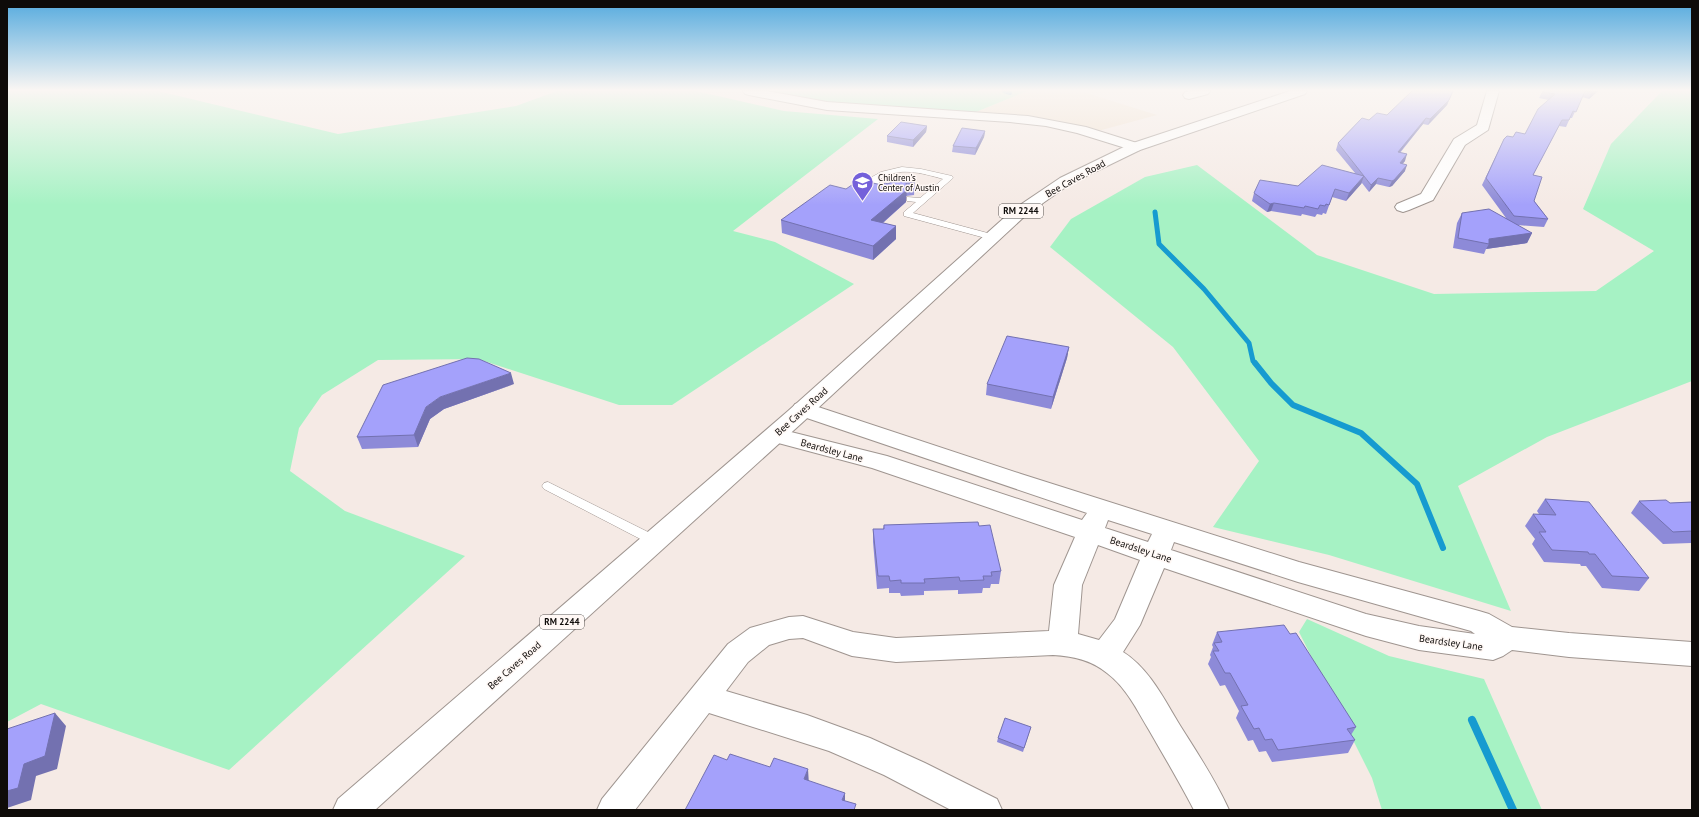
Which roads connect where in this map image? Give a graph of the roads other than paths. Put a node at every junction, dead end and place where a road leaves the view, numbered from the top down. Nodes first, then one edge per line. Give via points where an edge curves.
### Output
1 (1046, 129) edge
2 (1079, 129) edge
3 (1190, 129) edge
4 (1479, 129) edge
5 (1135, 148) junction
6 (1104, 151) junction
7 (888, 193) edge
8 (910, 199) edge
9 (922, 201) junction
10 (1403, 207) dead end
11 (992, 237) junction
12 (803, 409) junction
13 (775, 435) junction
14 (548, 486) dead end
15 (1101, 508) junction
16 (1166, 528) junction
17 (1090, 532) junction
18 (655, 541) junction
19 (1156, 554) junction
20 (1507, 638) junction
21 (1063, 643) junction
22 (1692, 654) edge
23 (1104, 656) junction
24 (704, 698) junction
25 (350, 810) edge
26 (614, 810) edge
27 (985, 810) edge
28 (1212, 810) edge

1 - 6 street
2 - 5 street via 1097,133
3 - 5 street, Bee Caves Road / RM 2244
4 - 10 street via 1459,142 1427,197
5 - 6 street, Bee Caves Road / RM 2244
6 - 11 street, Bee Caves Road / RM 2244 via 1020,212
7 - 9 lane via 875,184 875,179 892,170 910,170 949,178
8 - 9 lane
9 - 11 lane via 908,214
11 - 12 street, Bee Caves Road / RM 2244
12 - 13 street, Bee Caves Road / RM 2244
12 - 15 street, Beardsley Lane
13 - 17 street, Beardsley Lane via 879,462
13 - 18 street, Bee Caves Road / RM 2244
14 - 18 lane
15 - 16 street, Beardsley Lane
15 - 17 street
16 - 19 street
16 - 20 street, Beardsley Lane via 1298,572 1479,622
17 - 19 street, Beardsley Lane
17 - 21 street via 1068,585
18 - 25 street, Bee Caves Road / RM 2244
19 - 20 street, Beardsley Lane via 1359,622 1419,638 1493,648
19 - 23 street via 1126,625
20 - 22 street, Beardsley Lane
21 - 23 street via 1085,647
21 - 24 street via 896,650 852,644 815,630 789,628 760,636 738,653
23 - 28 street via 1119,665 1143,693
24 - 26 street
24 - 27 street via 840,741 885,760

